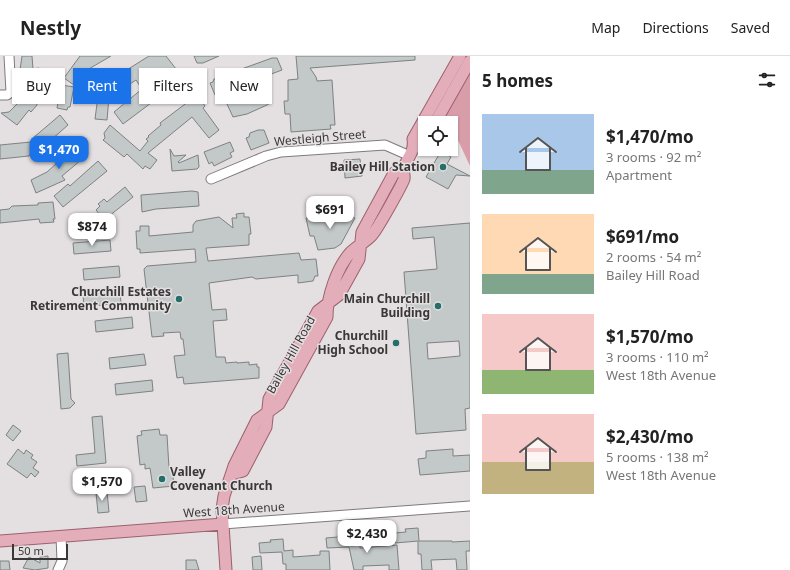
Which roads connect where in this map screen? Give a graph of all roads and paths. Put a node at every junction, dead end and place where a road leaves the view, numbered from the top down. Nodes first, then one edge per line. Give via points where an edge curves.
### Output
1 (9, 56) edge
2 (460, 56) edge
3 (470, 61) edge
4 (447, 80) junction
5 (452, 93) junction
6 (0, 95) edge
7 (439, 116) edge
8 (418, 148) edge
9 (412, 152) junction
10 (211, 179) dead end
11 (470, 506) edge
12 (223, 524) junction
13 (61, 536) junction
14 (0, 541) edge
15 (58, 570) edge
16 (226, 570) edge

1 - 6 street via 11,92
2 - 4 main road, Bailey Hill Road
3 - 5 main road
4 - 5 main road
4 - 9 main road, Bailey Hill Road via 413,139
5 - 7 main road
8 - 9 main road, Bailey Hill Road
9 - 10 street, Westleigh Street via 385,145 281,152
9 - 12 main road, Bailey Hill Road via 403,169 404,179 372,236 360,243 359,259 339,295 327,305 327,317 279,404 268,411 266,427 243,471 232,474 224,496
11 - 12 street, West 18th Avenue
12 - 13 main road, West 18th Avenue
12 - 16 main road, Bailey Hill Road
13 - 14 main road, West 18th Avenue
13 - 15 street via 62,561

